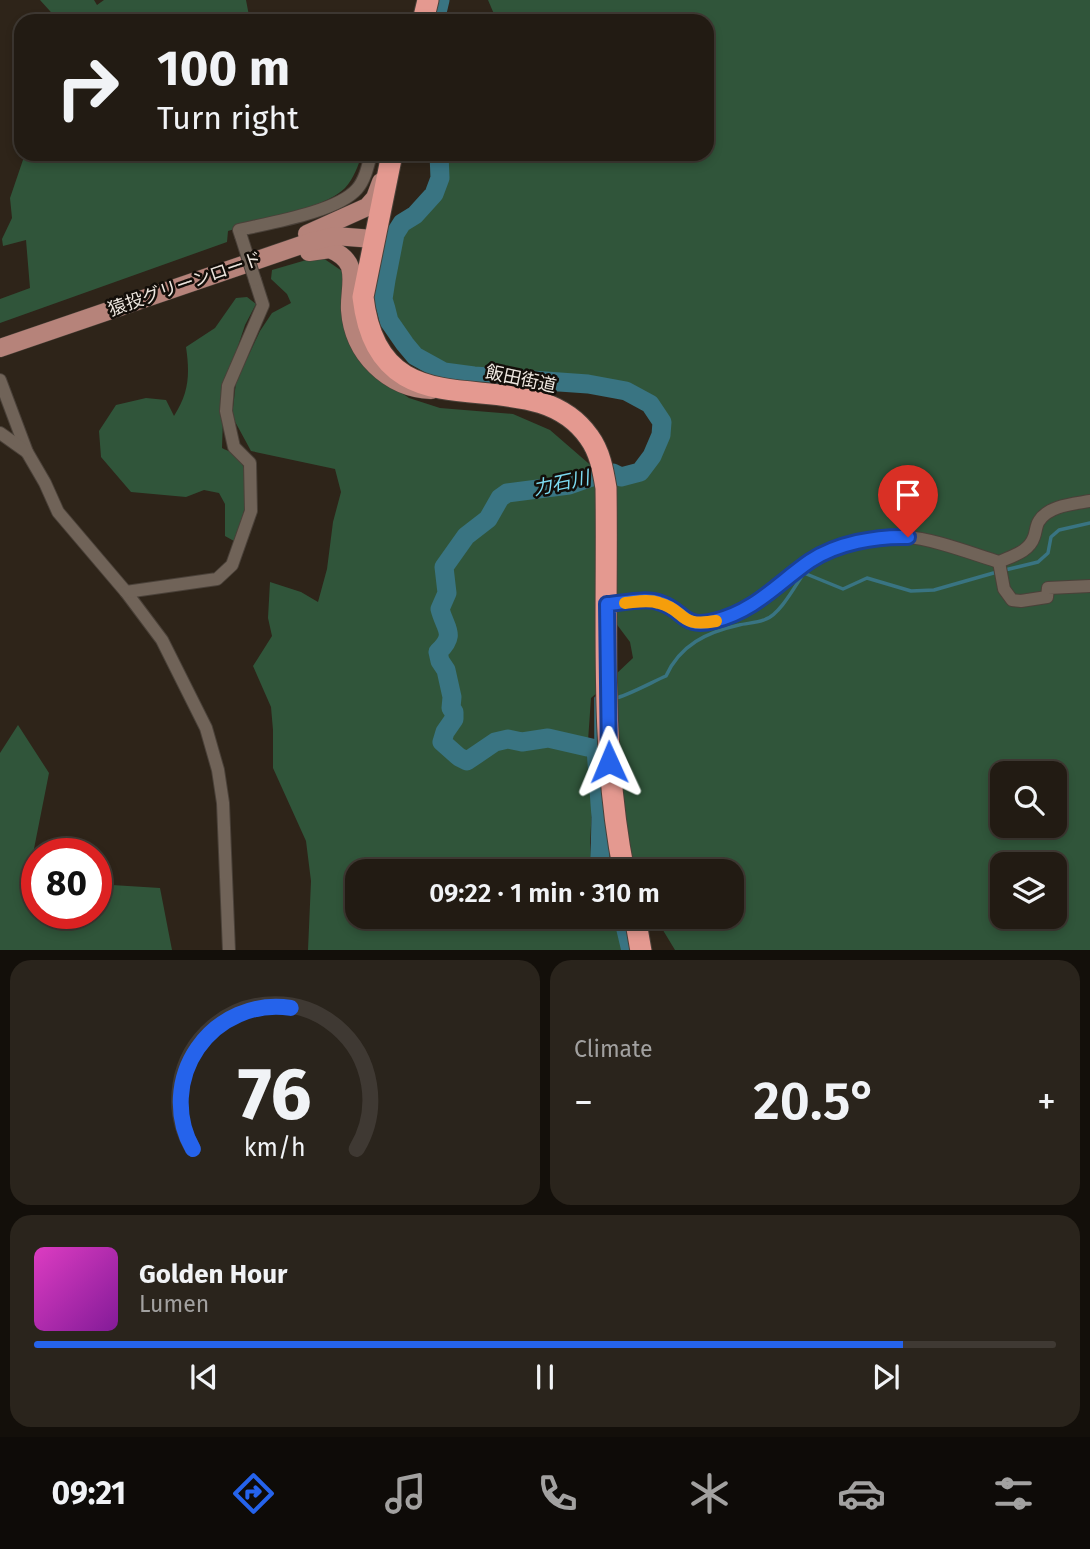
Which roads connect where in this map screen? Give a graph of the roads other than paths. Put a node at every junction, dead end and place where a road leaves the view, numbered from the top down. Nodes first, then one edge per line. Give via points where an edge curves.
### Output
1 (368, 161) edge
2 (389, 161) edge
3 (390, 161) edge
4 (373, 239) junction
5 (230, 268) junction
6 (0, 348) edge
7 (0, 381) edge
8 (444, 391) junction
9 (0, 433) edge
10 (27, 452) junction
11 (1090, 501) edge
12 (999, 563) junction
13 (1090, 586) edge
14 (126, 592) junction
15 (607, 604) junction
16 (621, 859) edge
17 (637, 929) edge
18 (229, 950) edge
19 (641, 950) edge

1 - 14 street, bridge via 359,187 345,198 300,216 239,230 263,305 228,386 226,411 234,447 250,463 251,512 232,565 217,579
2 - 5 main road via 367,207
3 - 4 highway, 飯田街道
4 - 5 main road, 猿投グリーンロード via 324,238
4 - 8 highway, 飯田街道 via 363,297 376,345 407,377
5 - 6 main road, 猿投グリーンロード
5 - 8 main road via 323,249 337,252 350,267 351,321 371,361 407,387
7 - 10 street
8 - 15 highway, 飯田街道 via 494,393 554,408 590,439 604,478
9 - 10 street
10 - 14 street via 58,512
11 - 12 street via 1044,515 1026,548
12 - 13 street via 1006,594 1013,600 1047,597 1048,588
12 - 15 street via 892,536 848,545 811,560 765,598 717,620 699,624 661,603
14 - 18 street via 162,640 211,741 223,803
15 - 16 highway, 飯田街道 via 609,762
17 - 19 highway

